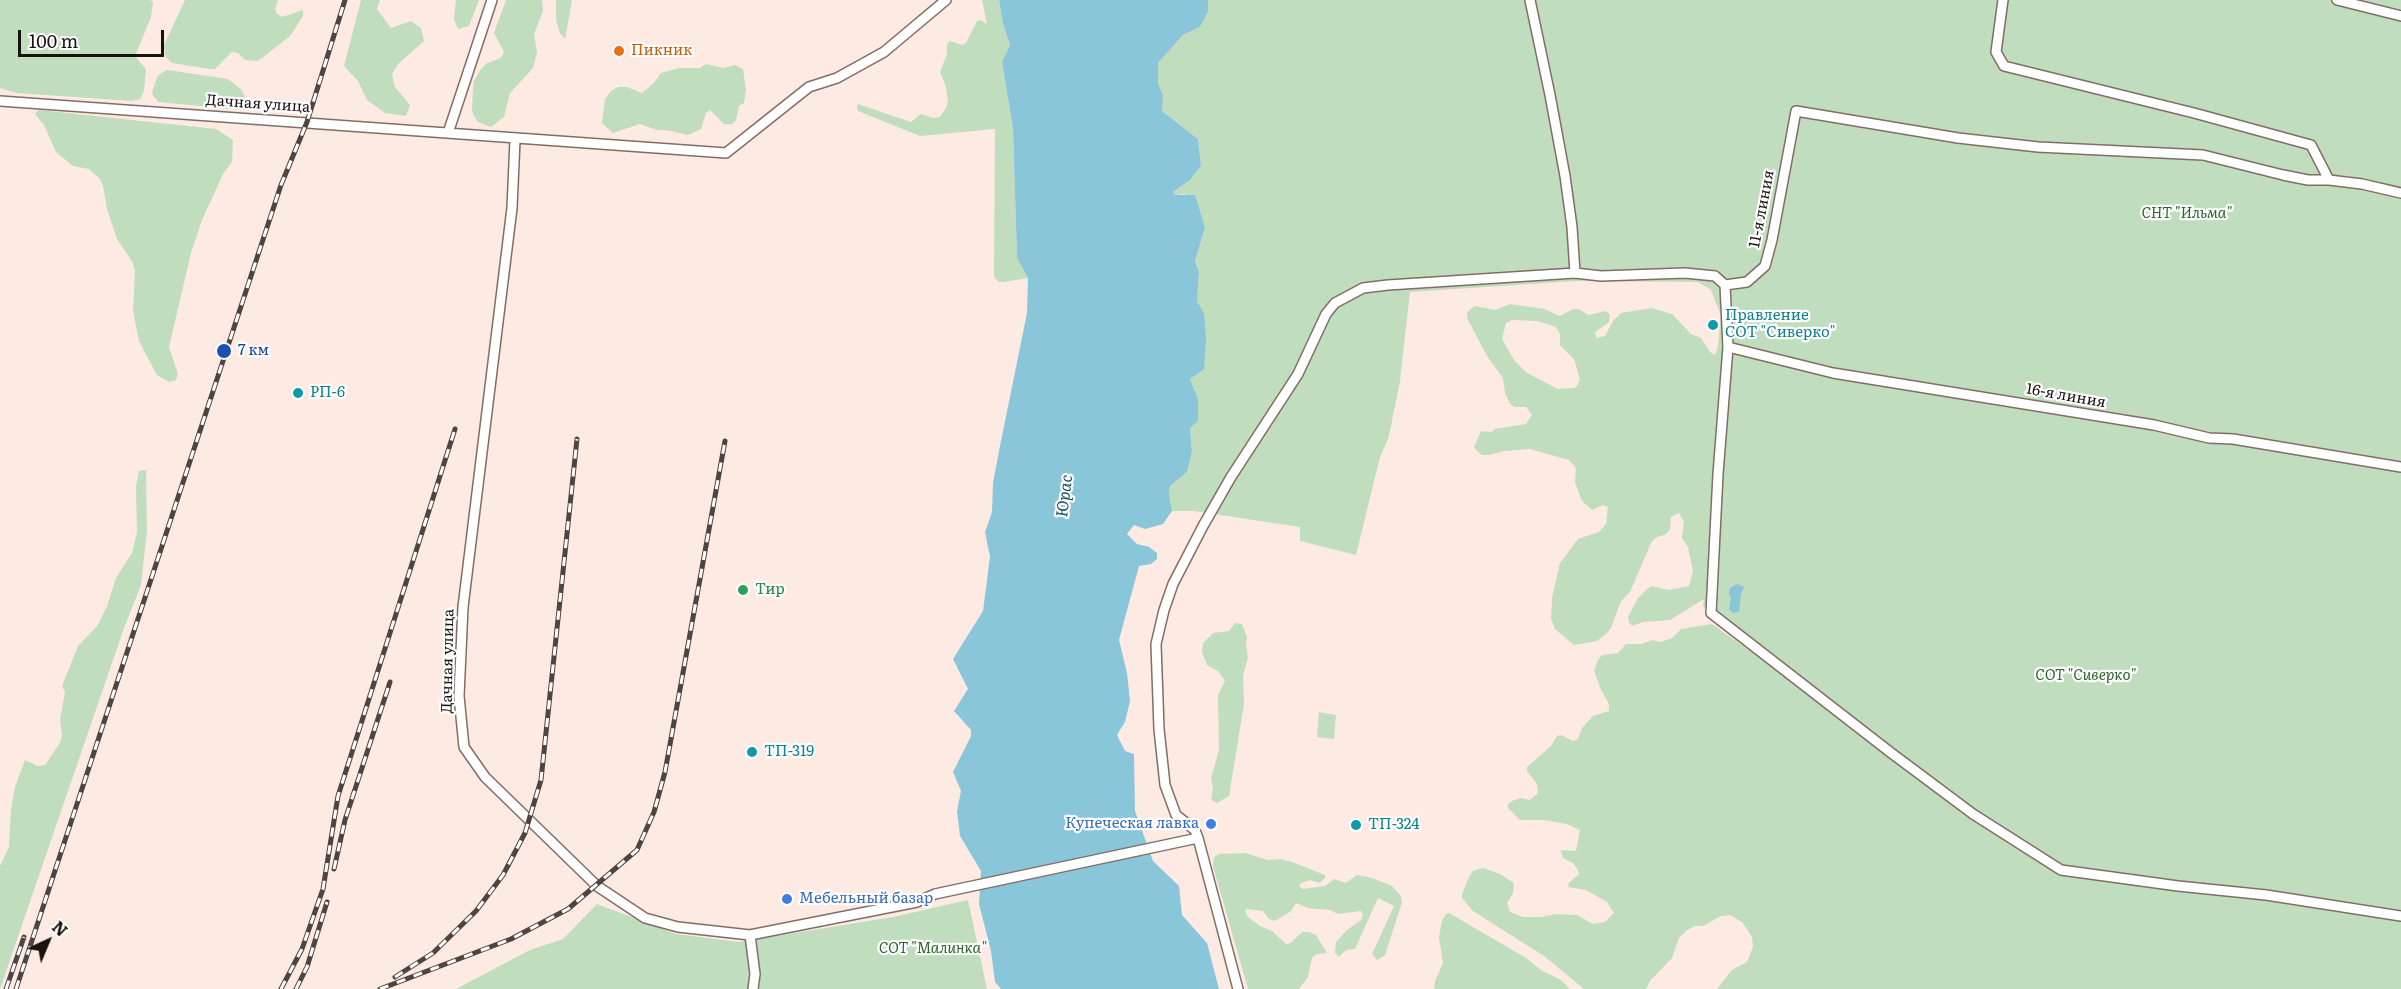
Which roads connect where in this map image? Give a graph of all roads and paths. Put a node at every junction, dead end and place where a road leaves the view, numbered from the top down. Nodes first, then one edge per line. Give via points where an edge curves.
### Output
1 (492, 0) edge
2 (946, 0) edge
3 (1530, 0) edge
4 (2003, 0) edge
5 (2337, 0) edge
6 (2401, 16) edge
7 (0, 101) edge
8 (448, 133) junction
9 (514, 140) junction
10 (2329, 180) junction
11 (2401, 193) edge
12 (1575, 273) junction
13 (1725, 285) junction
14 (1728, 347) junction
15 (2401, 467) edge
16 (1198, 838) junction
17 (2401, 916) edge
18 (750, 935) junction
19 (753, 989) edge
20 (1238, 989) edge

1 - 8 street
2 - 9 street, Дачная улица via 884,52 837,78 809,87 726,153
3 - 12 street via 1564,176
4 - 10 street via 1996,52 2004,66 2311,145
5 - 6 street
7 - 8 street, Дачная улица
8 - 9 street, Дачная улица
9 - 18 street, Дачная улица via 512,208 463,607 459,696 464,747 485,777 612,898 645,918 678,927
10 - 11 street
10 - 13 street, 11-я линия via 2291,177 2203,155 2027,146 1796,111 1765,266 1747,282
12 - 13 street via 1685,273 1715,276
12 - 16 street via 1363,288 1335,303 1326,314 1298,374 1203,526 1164,610 1156,644 1165,785 1176,815 1195,830
13 - 14 street
14 - 15 street, 16-я линия via 1833,373
14 - 17 street via 1711,613 1964,807 2061,870
16 - 18 street, Дачная улица
16 - 20 street
18 - 19 street

